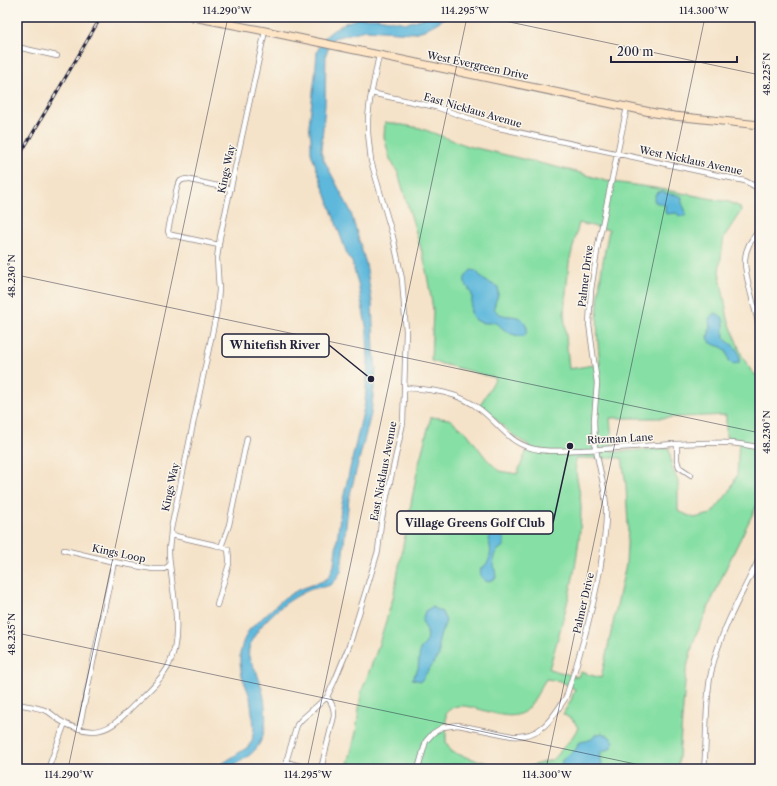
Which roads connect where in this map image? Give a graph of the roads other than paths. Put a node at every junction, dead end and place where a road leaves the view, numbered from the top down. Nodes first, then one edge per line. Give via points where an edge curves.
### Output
1 (193, 17) edge
2 (265, 31) junction
3 (17, 47) edge
4 (379, 55) junction
5 (57, 56) dead end
6 (371, 94) junction
7 (627, 107) junction
8 (760, 125) edge
9 (617, 154) junction
10 (760, 188) edge
11 (231, 189) junction
12 (760, 230) edge
13 (219, 245) junction
14 (760, 330) edge
15 (404, 388) junction
16 (247, 438) dead end
17 (677, 444) junction
18 (760, 448) edge
19 (595, 449) junction
20 (691, 475) dead end
21 (171, 535) junction
22 (221, 547) junction
23 (64, 550) dead end
24 (760, 557) edge
25 (114, 562) junction
26 (170, 565) junction
27 (217, 605) dead end
28 (326, 696) junction
29 (17, 704) edge
30 (65, 723) junction
31 (79, 729) junction
32 (48, 769) edge
33 (311, 769) edge
34 (320, 769) edge
35 (418, 769) edge
36 (704, 769) edge

1 - 2 street, West Evergreen Drive
2 - 4 street, West Evergreen Drive
2 - 11 street, Kings Way
3 - 5 street
4 - 6 street, East Nicklaus Avenue
4 - 7 street, West Evergreen Drive
6 - 9 street, East Nicklaus Avenue via 436,107 494,127
6 - 15 street, East Nicklaus Avenue via 368,118 371,161 402,279 406,330
7 - 8 street, West Evergreen Drive via 674,116
7 - 9 street, Palmer Drive
9 - 10 street, West Nicklaus Avenue via 745,181
9 - 19 street, Palmer Drive via 598,245 590,308 590,336 597,383
11 - 13 street, Kings Way
11 - 13 street via 186,179 177,187 169,234
12 - 14 street via 749,243 744,263
13 - 21 street, Kings Way via 217,306
15 - 19 street, Ritzman Lane via 438,391 463,399 480,409 519,444 556,451
15 - 28 street, East Nicklaus Avenue via 401,434 381,523 378,551 349,646
16 - 22 street via 229,525
17 - 18 street, Ritzman Lane via 721,442
17 - 19 street, Ritzman Lane
17 - 20 street via 679,466
19 - 35 street, Palmer Drive via 605,494 606,519 602,560 590,615 566,698 542,730 532,734 521,736 458,725 447,725 436,730 428,738
21 - 22 street
21 - 26 street, Kings Way
22 - 27 street via 228,549 230,558
23 - 25 street, Kings Loop
24 - 36 street via 726,627 713,665 708,694
25 - 26 street, Kings Loop via 156,570
25 - 31 street
26 - 31 street, Kings Way via 176,624 173,651 166,670 147,692 110,726 98,730
28 - 33 street, East Nicklaus Avenue via 297,725 286,762
28 - 34 street via 332,703 334,716
29 - 30 street via 45,710
30 - 31 street
30 - 32 street

